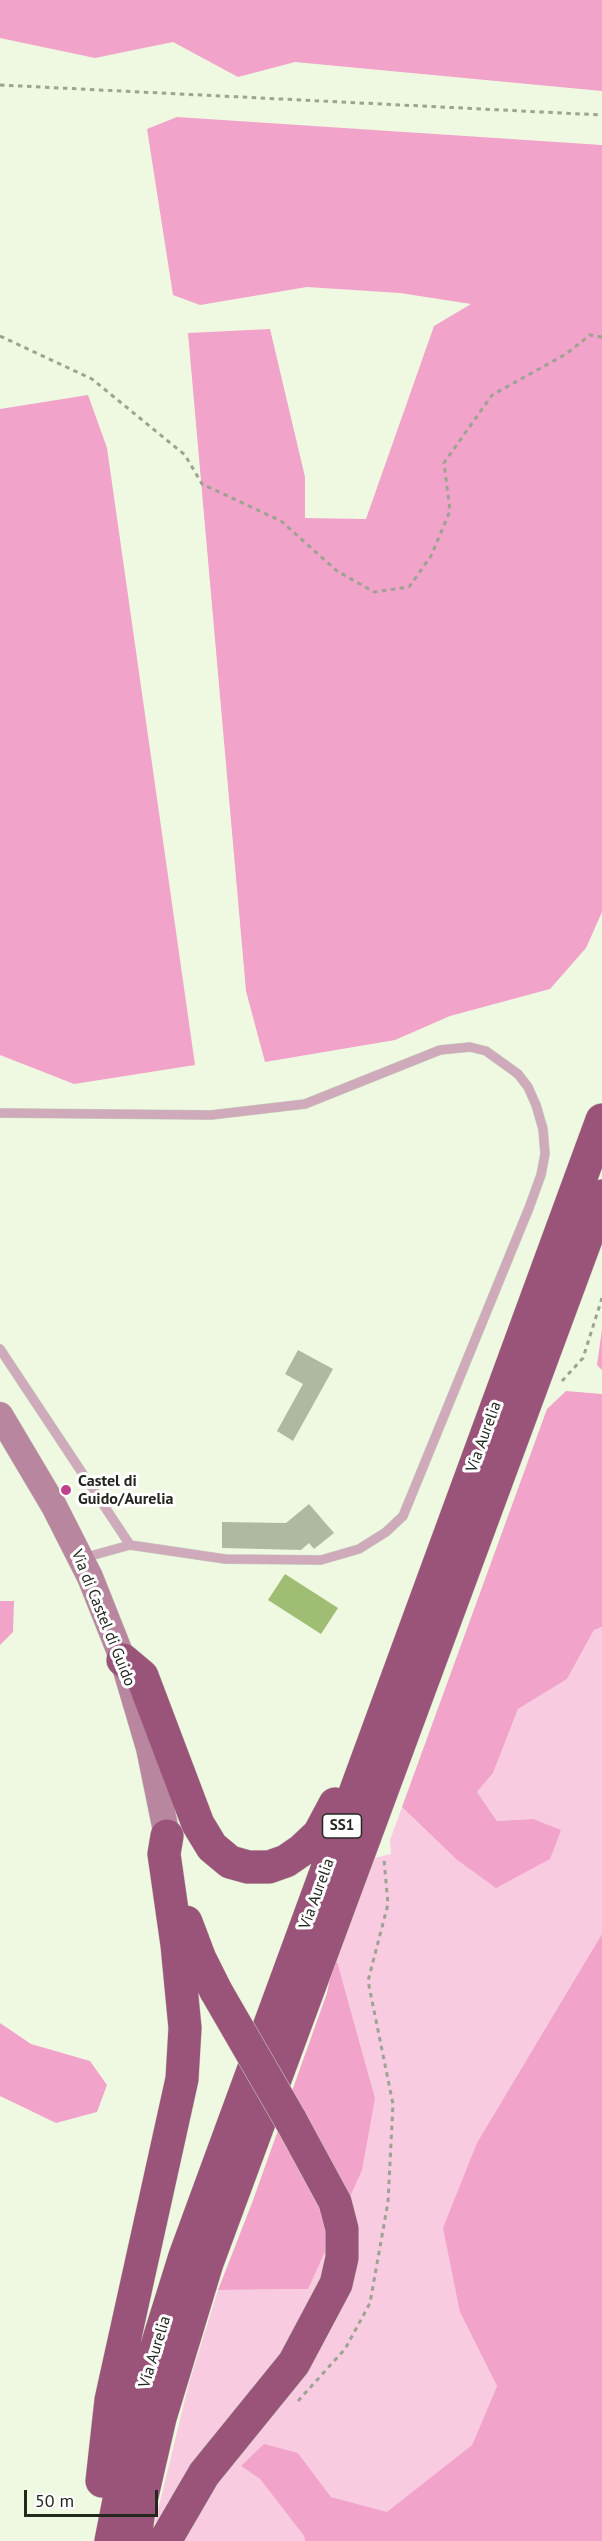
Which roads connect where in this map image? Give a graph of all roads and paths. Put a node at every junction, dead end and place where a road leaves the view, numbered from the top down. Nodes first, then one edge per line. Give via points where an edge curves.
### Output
1 (0, 85) edge
2 (602, 115) edge
3 (0, 336) edge
4 (602, 337) edge
5 (0, 1113) edge
6 (602, 1120) edge
7 (602, 1196) edge
8 (602, 1298) edge
9 (0, 1349) edge
10 (558, 1384) dead end
11 (0, 1416) edge
12 (490, 1420) junction
13 (130, 1545) junction
14 (81, 1558) junction
15 (123, 1660) junction
16 (167, 1836) junction
17 (384, 1860) dead end
18 (294, 2404) dead end
19 (96, 2541) edge
20 (111, 2541) edge
21 (135, 2541) edge
22 (165, 2541) edge

1 - 2 path
3 - 4 path via 92,379 185,455 202,484 280,521 337,571 374,592 409,587 431,556 450,512 444,463 492,395 566,354 590,335
5 - 13 lane via 211,1115 305,1104 415,1059 457,1047 486,1051 506,1063 523,1080 536,1105 545,1154 541,1175 403,1516 386,1533 359,1549 321,1560 225,1559
6 - 12 highway, Via Aurelia / SS1
7 - 21 highway, Via Aurelia / SS1 via 207,2263 160,2418
8 - 10 path via 583,1358
9 - 13 lane
11 - 14 street, Via di Castel di Guido
12 - 15 highway via 471,1440 331,1815 319,1834 294,1855 269,1867 249,1867 230,1862 212,1847 198,1824 142,1676
12 - 20 highway, Via Aurelia / SS1 via 185,2256 136,2413
13 - 14 lane
14 - 15 street, Via di Castel di Guido
15 - 16 street, Via di Castel di Guido via 149,1748
16 - 19 highway via 164,1854 185,2028 183,2079 111,2400
16 - 22 highway, bridge via 175,1855 186,1922 200,1959 335,2202 342,2229 342,2258 336,2284 294,2363 204,2474
17 - 18 path via 388,1904 368,1981 393,2103 388,2202 370,2303 345,2349

